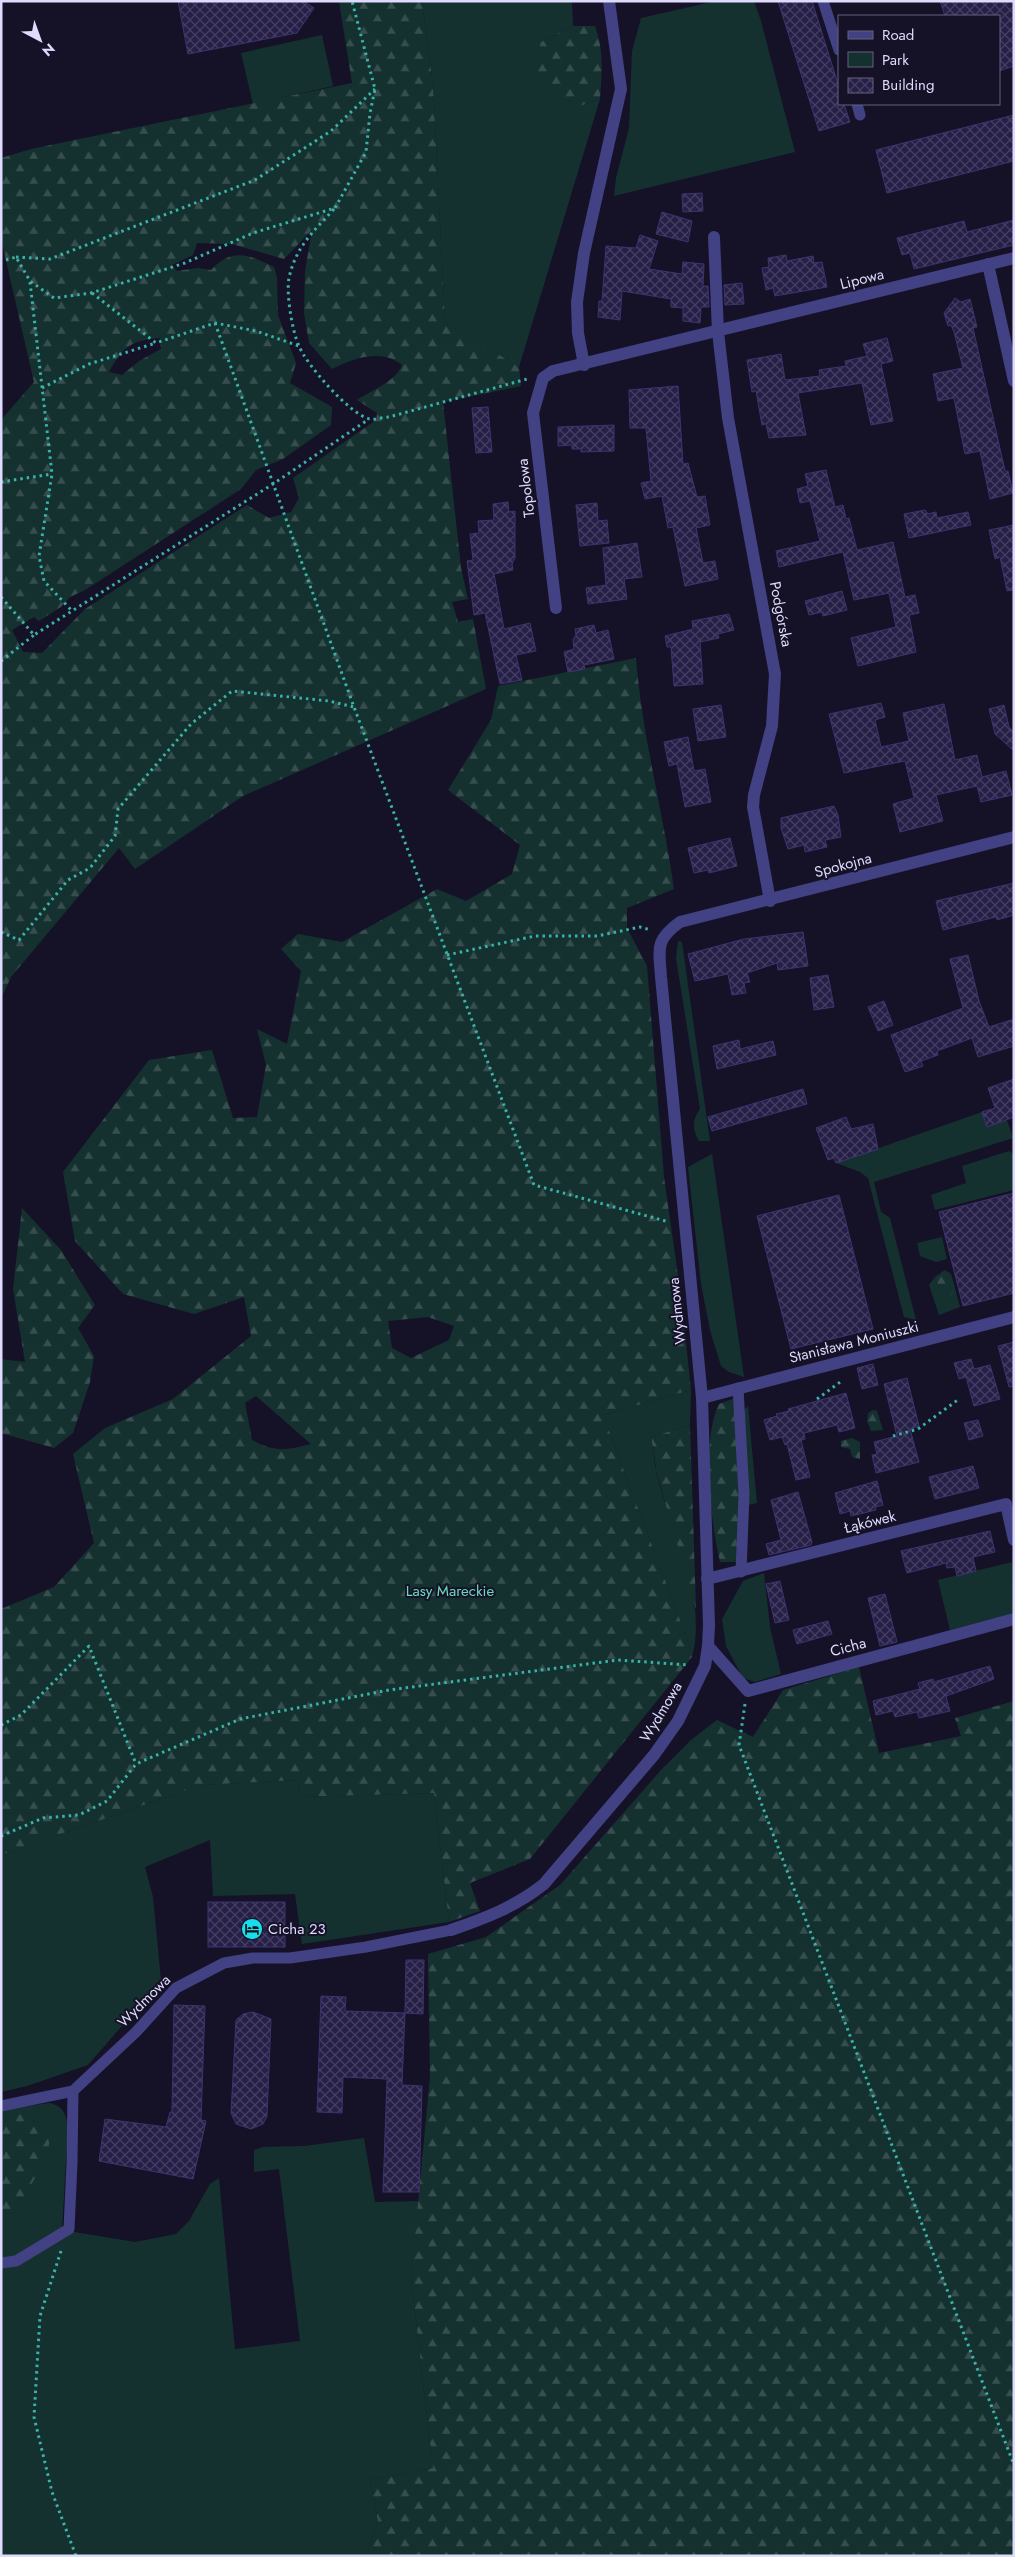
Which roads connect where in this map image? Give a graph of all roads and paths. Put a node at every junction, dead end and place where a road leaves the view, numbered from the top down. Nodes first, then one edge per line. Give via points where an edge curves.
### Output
1 (352, 1) edge
2 (609, 1) edge
3 (823, 1) edge
4 (838, 47) edge
5 (375, 89) junction
6 (856, 105) edge
7 (860, 115) dead end
8 (335, 208) junction
9 (714, 237) dead end
10 (16, 257) junction
11 (1014, 258) edge
12 (6, 260) dead end
13 (988, 264) junction
14 (30, 281) junction
15 (91, 293) junction
16 (215, 322) junction
17 (718, 332) junction
18 (156, 343) junction
19 (298, 346) junction
20 (584, 365) junction
21 (554, 371) junction
22 (1014, 381) edge
23 (42, 388) junction
24 (369, 419) junction
25 (52, 474) junction
26 (1, 482) edge
27 (273, 484) junction
28 (1, 597) edge
29 (556, 608) dead end
30 (72, 611) junction
31 (34, 635) junction
32 (1, 661) edge
33 (354, 707) junction
34 (1014, 837) edge
35 (770, 900) junction
36 (1, 932) edge
37 (664, 933) junction
38 (447, 955) junction
39 (684, 1226) junction
40 (1014, 1317) edge
41 (846, 1379) dead end
42 (738, 1388) junction
43 (702, 1398) junction
44 (817, 1399) dead end
45 (959, 1399) dead end
46 (893, 1436) dead end
47 (1014, 1540) edge
48 (741, 1572) junction
49 (707, 1579) junction
50 (1014, 1619) edge
51 (708, 1646) junction
52 (705, 1666) junction
53 (748, 1691) junction
54 (1, 1725) edge
55 (136, 1764) junction
56 (1, 1836) edge
57 (451, 1930) joint
58 (73, 2091) junction
59 (1, 2106) edge
60 (68, 2229) junction
61 (1, 2263) edge
62 (1014, 2465) edge
63 (76, 2556) edge

1 - 5 path
2 - 20 street via 621,89 584,254 577,302
3 - 4 lane
5 - 8 path via 366,152
5 - 10 path via 331,131 256,180 50,259
6 - 7 lane
8 - 15 path via 253,233 185,263
8 - 19 path via 301,246 288,279
9 - 17 street
10 - 12 path
10 - 14 path
11 - 13 street, Lipowa
13 - 17 street, Lipowa
13 - 22 street
14 - 15 path via 54,298
14 - 23 path
15 - 18 path
16 - 18 path
16 - 19 path via 256,331
16 - 27 path
17 - 20 street, Lipowa
17 - 35 street, Podgórska via 728,418 776,674 772,726 753,807
18 - 23 path via 89,364
19 - 24 path via 311,366 351,408
20 - 21 street, Lipowa
21 - 24 path via 389,417
21 - 29 street, Topolowa via 543,378 533,413
23 - 25 path
24 - 27 path
25 - 26 path
25 - 30 path via 39,556 44,581
27 - 30 path
27 - 33 path
28 - 31 path
30 - 31 path
31 - 32 path
33 - 36 path via 329,701 232,691 191,724 118,809 115,836 90,868 68,880 19,940
33 - 38 path
34 - 35 street, Spokojna
35 - 37 street, Spokojna via 680,922
37 - 38 path via 640,927 598,936 535,936
37 - 39 street, Wydmowa via 659,948
38 - 39 path via 534,1185
39 - 43 street, Wydmowa
40 - 42 street, Stanisława Moniuszki
41 - 44 path via 838,1381
42 - 43 street, Stanisława Moniuszki
42 - 48 lane via 744,1494
43 - 49 street, Wydmowa
45 - 46 path via 918,1429
47 - 48 street, Łąkówek via 1006,1504
48 - 49 street, Łąkówek
49 - 51 street, Wydmowa
50 - 53 street, Cicha
51 - 52 street, Wydmowa
51 - 53 street
52 - 55 path via 618,1660 389,1690 240,1719
52 - 57 street, Wydmowa via 678,1721 654,1755 544,1884 498,1914
53 - 62 path via 739,1745
54 - 55 path via 21,1715 89,1646
55 - 56 path via 107,1801 79,1815 43,1818
57 - 58 lane, Wydmowa via 290,1958 253,1958 224,1963 176,1988
58 - 59 lane
58 - 60 lane
60 - 61 lane via 16,2261
60 - 63 path via 40,2316 34,2417 52,2492

